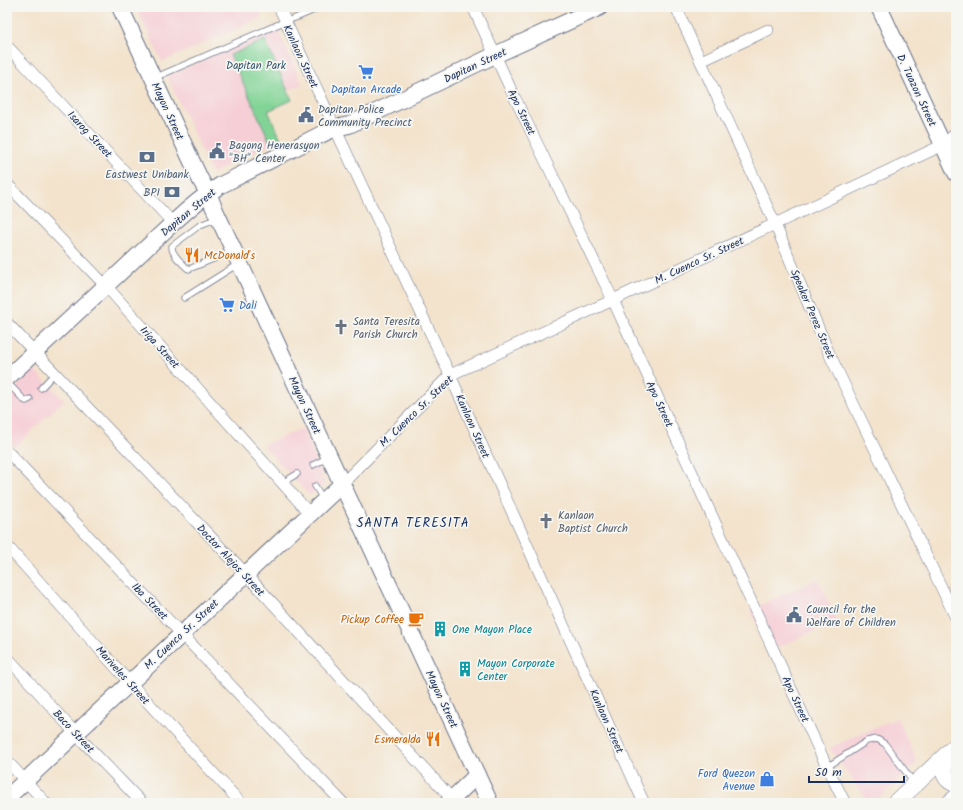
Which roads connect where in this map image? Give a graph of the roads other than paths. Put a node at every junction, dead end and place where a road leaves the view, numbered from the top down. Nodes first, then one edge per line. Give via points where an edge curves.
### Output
1 (120, 7) edge
2 (279, 7) edge
3 (321, 7) edge
4 (473, 7) edge
5 (600, 7) edge
6 (676, 7) edge
7 (879, 7) edge
8 (286, 21) junction
9 (768, 30) dead end
10 (7, 46) edge
11 (495, 55) junction
12 (701, 61) junction
13 (153, 78) junction
14 (334, 128) junction
15 (956, 133) edge
16 (943, 145) junction
17 (956, 172) edge
18 (7, 184) edge
19 (208, 193) junction
20 (218, 218) junction
21 (173, 223) junction
22 (775, 224) junction
23 (236, 257) junction
24 (106, 286) junction
25 (184, 298) dead end
26 (613, 300) junction
27 (7, 323) edge
28 (34, 353) junction
29 (54, 374) junction
30 (450, 376) junction
31 (7, 378) edge
32 (7, 382) edge
33 (41, 388) dead end
34 (30, 399) dead end
35 (7, 451) edge
36 (329, 457) junction
37 (313, 465) dead end
38 (297, 474) dead end
39 (282, 483) junction
40 (342, 484) junction
41 (315, 486) dead end
42 (324, 500) junction
43 (310, 514) junction
44 (7, 546) edge
45 (246, 574) junction
46 (956, 618) edge
47 (182, 634) junction
48 (7, 657) edge
49 (130, 683) junction
50 (76, 734) junction
51 (952, 749) edge
52 (7, 761) edge
53 (827, 767) junction
54 (477, 775) junction
55 (26, 781) junction
56 (915, 784) junction
57 (956, 784) edge
58 (7, 798) edge
59 (956, 798) edge
60 (450, 801) edge
61 (46, 803) edge
62 (142, 803) edge
63 (241, 803) edge
64 (343, 803) edge
65 (490, 803) edge
66 (644, 803) edge
67 (845, 803) edge
68 (895, 803) edge
69 (950, 803) edge

1 - 13 street, Mayon Street
2 - 8 street, Kanlaon Street
3 - 8 lane
4 - 11 street, Apo Street
5 - 11 street, Dapitan Street
6 - 12 street, Speaker Perez Street
7 - 16 street, D. Tuazon Street
8 - 13 lane
8 - 14 street, Kanlaon Street
9 - 12 street
10 - 21 street, Isarog Street
11 - 14 street, Dapitan Street via 349,125
11 - 26 street, Apo Street
12 - 22 street, Speaker Perez Street
13 - 19 street, Mayon Street
14 - 19 street, Dapitan Street via 221,184
14 - 30 street, Kanlaon Street
15 - 16 street, M. Cuenco Sr. Street
16 - 17 street, D. Tuazon Street
16 - 22 street, M. Cuenco Sr. Street
18 - 24 street, Iriga Street
19 - 20 street, Mayon Street
19 - 21 street, Dapitan Street
20 - 23 street, Mayon Street
20 - 23 lane via 200,225 172,246 172,252 189,269
21 - 24 street, Dapitan Street
22 - 26 street, M. Cuenco Sr. Street
22 - 46 street, Speaker Perez Street via 828,351
23 - 25 lane
23 - 36 street, Mayon Street
24 - 28 street, Dapitan Street
24 - 39 street, Iriga Street
26 - 30 street, M. Cuenco Sr. Street
26 - 53 street, Apo Street
27 - 28 street, Doctor Alejos Street
28 - 29 street, Doctor Alejos Street
28 - 31 street, Dapitan Street
29 - 33 lane
29 - 45 street, Doctor Alejos Street
30 - 40 street, M. Cuenco Sr. Street
30 - 66 street, Kanlaon Street
32 - 34 lane via 24,400
35 - 47 street, Iba Street
36 - 37 lane
36 - 40 street, Mayon Street
38 - 39 lane
39 - 43 street, Iriga Street
40 - 42 street, M. Cuenco Sr. Street
40 - 54 street, Mayon Street
41 - 42 lane
42 - 43 street, M. Cuenco Sr. Street
43 - 45 street, M. Cuenco Sr. Street
44 - 49 street, Mariveles Street
45 - 47 street, M. Cuenco Sr. Street
45 - 60 street, Doctor Alejos Street
47 - 49 street, M. Cuenco Sr. Street
47 - 64 street, Iba Street
48 - 50 street, Baco Street
49 - 50 street, M. Cuenco Sr. Street
49 - 63 street, Mariveles Street
50 - 55 street, M. Cuenco Sr. Street
50 - 62 street, Baco Street
51 - 56 main road
51 - 57 main road via 944,768 949,780
52 - 55 street
53 - 56 lane via 867,741 877,739 885,744
53 - 67 street, Apo Street
54 - 60 street
54 - 65 street, Mayon Street
55 - 58 street, M. Cuenco Sr. Street
55 - 61 street
56 - 68 main road
59 - 69 main road

